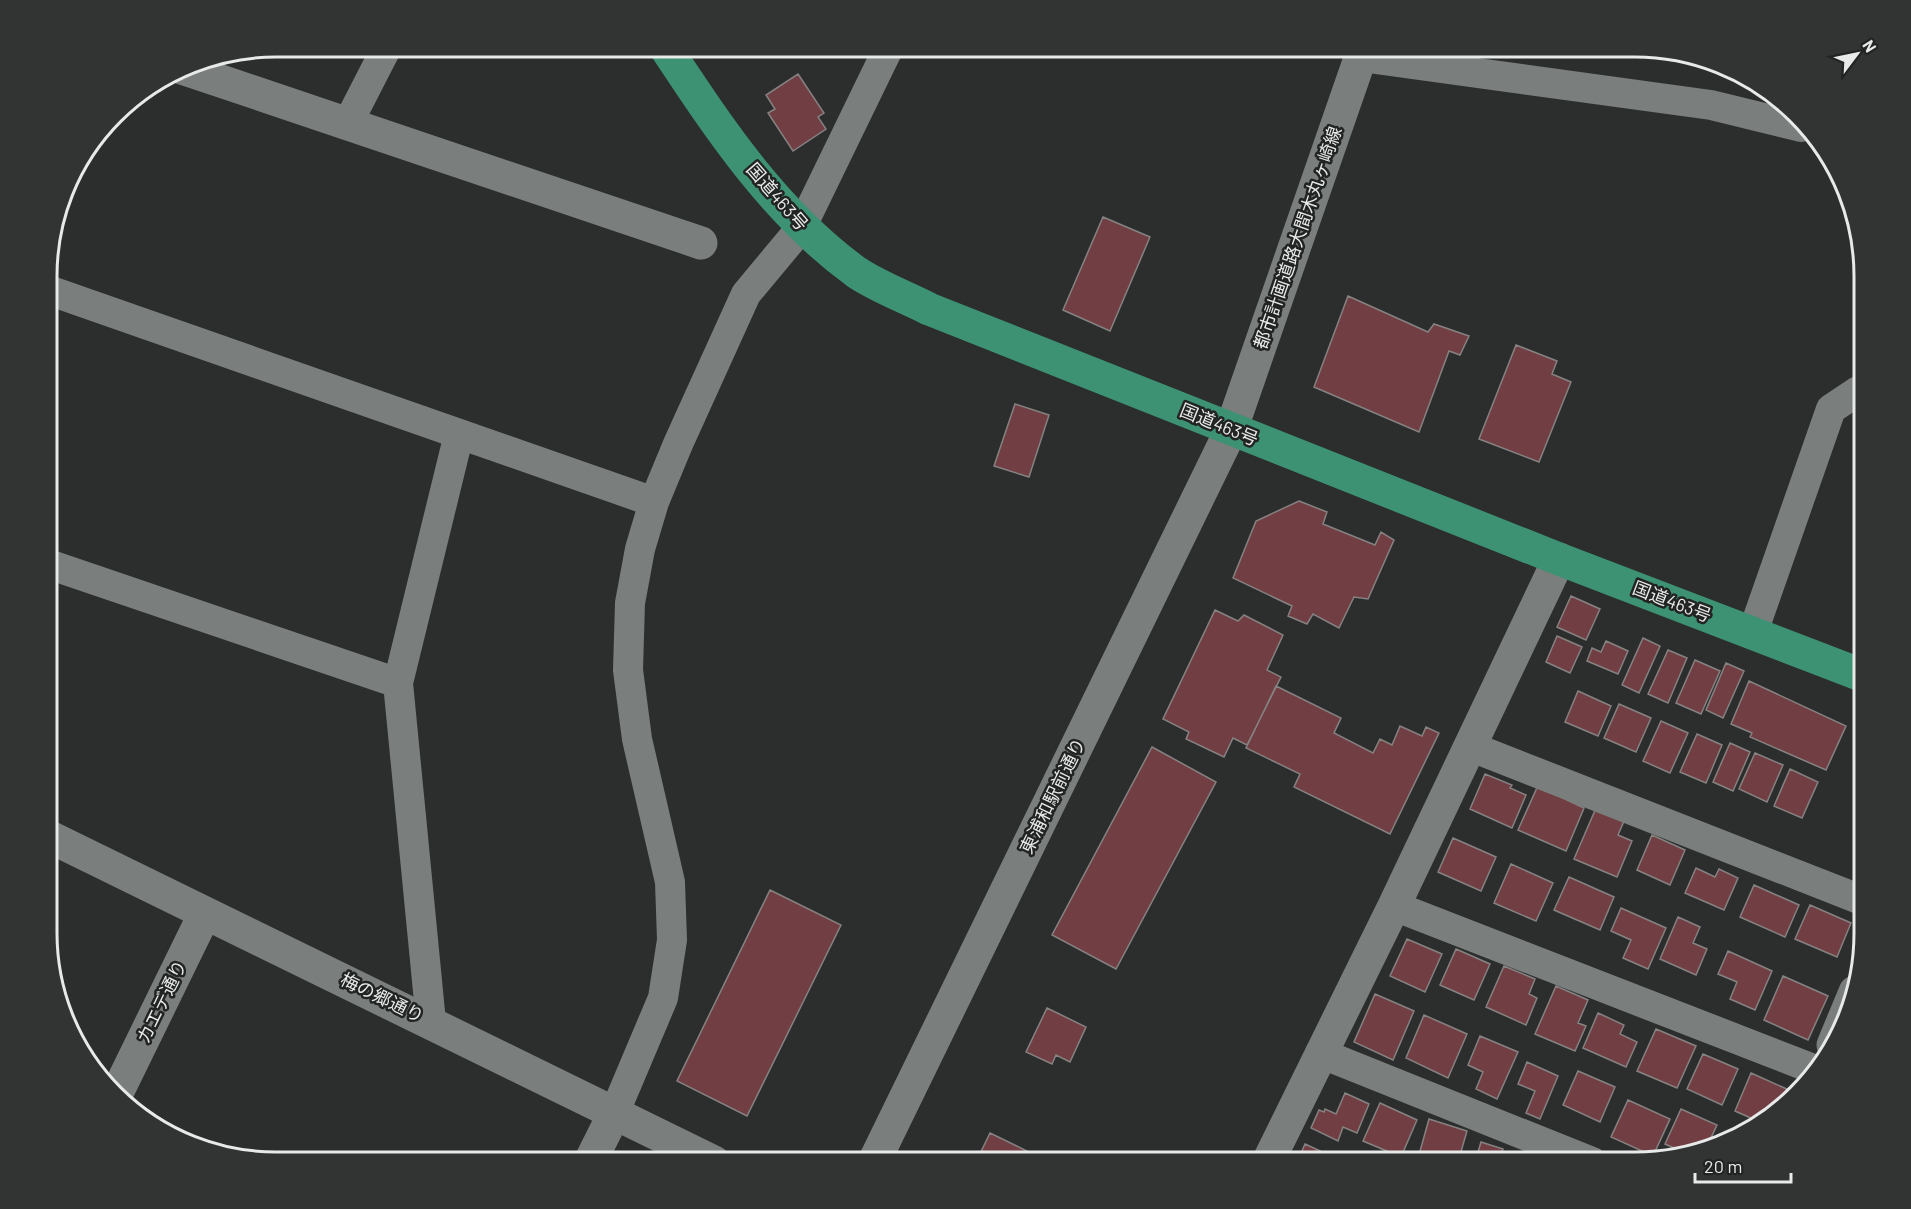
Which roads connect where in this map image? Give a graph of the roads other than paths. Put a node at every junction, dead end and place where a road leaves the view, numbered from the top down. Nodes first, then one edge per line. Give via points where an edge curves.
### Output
1 (381, 57) edge
2 (673, 57) edge
3 (884, 57) edge
4 (1360, 57) edge
5 (1395, 57) edge
6 (196, 73) edge
7 (348, 123) junction
8 (1794, 125) edge
9 (801, 228) junction
10 (701, 243) dead end
11 (57, 293) edge
12 (1854, 390) edge
13 (1232, 430) junction
14 (459, 434) junction
15 (654, 502) junction
16 (1559, 559) junction
17 (57, 567) edge
18 (1753, 632) junction
19 (1854, 672) edge
20 (398, 683) junction
21 (1469, 747) junction
22 (57, 840) edge
23 (1854, 897) edge
24 (1394, 906) junction
25 (205, 913) junction
26 (431, 1022) junction
27 (1320, 1053) junction
28 (1808, 1067) edge
29 (120, 1087) edge
30 (614, 1114) junction
31 (595, 1152) edge
32 (693, 1152) edge
33 (879, 1152) edge
34 (1273, 1152) edge
35 (1567, 1152) edge

1 - 7 street
2 - 9 highway, 国道463号 via 741,156
3 - 9 street
4 - 13 street, 都市計画道路大間木丸ヶ崎線
5 - 8 street via 1711,105
6 - 7 street
7 - 10 street
9 - 13 highway, 国道463号 via 858,273 929,309
9 - 15 street via 746,294
11 - 14 street
12 - 18 street via 1831,409
13 - 16 highway, 国道463号
13 - 33 street, 東浦和駅前通り
14 - 15 street
14 - 20 street
15 - 30 street via 635,570 627,647 637,739 670,882 672,940 663,998
16 - 18 highway, 国道463号
16 - 21 street
17 - 20 street
18 - 19 highway, 国道463号
20 - 26 street
21 - 23 street
21 - 24 street
22 - 25 street, 梅の郷通り
24 - 27 street
24 - 28 street
25 - 26 street, 梅の郷通り
25 - 29 street, カエデ通り
26 - 30 street, 梅の郷通り
27 - 34 street
27 - 35 street
30 - 31 street
30 - 32 street, 梅の郷通り

